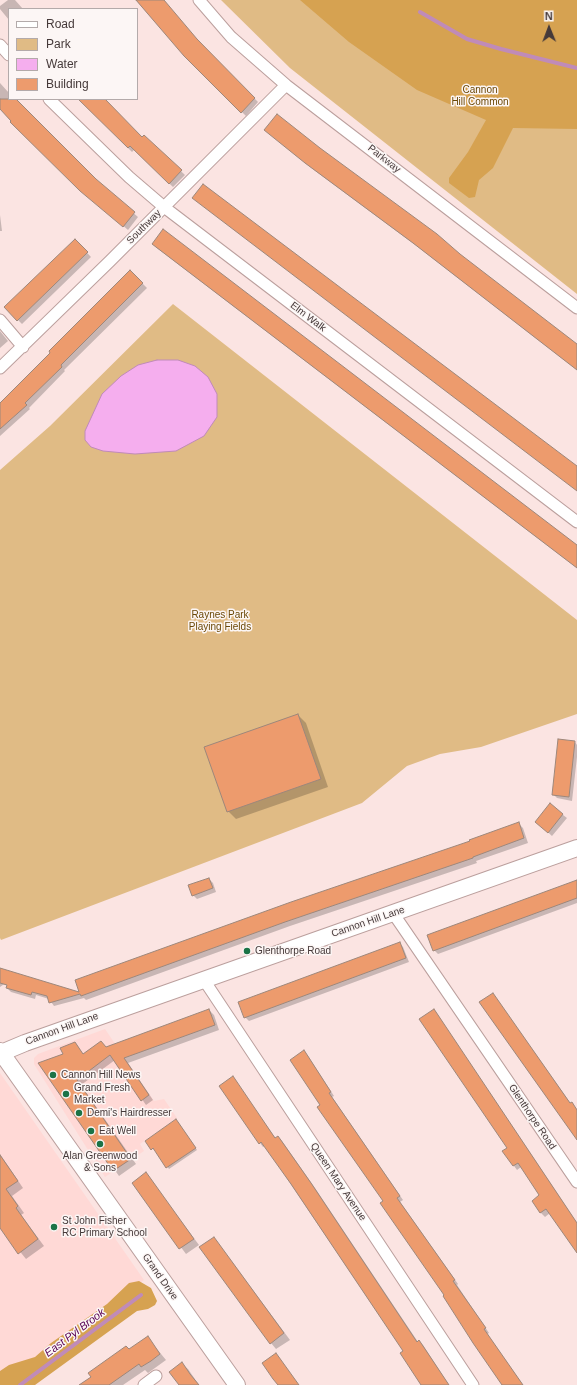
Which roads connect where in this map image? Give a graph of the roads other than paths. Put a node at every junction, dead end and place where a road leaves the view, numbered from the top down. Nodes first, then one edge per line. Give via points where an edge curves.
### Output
1 (199, 0) edge
2 (0, 45) edge
3 (8, 54) edge
4 (286, 85) junction
5 (50, 100) edge
6 (164, 207) junction
7 (577, 308) edge
8 (0, 320) edge
9 (23, 347) junction
10 (0, 368) edge
11 (577, 522) edge
12 (577, 848) edge
13 (393, 913) junction
14 (204, 980) junction
15 (1, 1052) edge
16 (577, 1182) edge
17 (156, 1376) dead end
18 (144, 1385) edge
19 (237, 1385) edge
20 (473, 1385) edge

1 - 4 street, Parkway via 231,37
2 - 3 street
4 - 6 street, Southway
4 - 7 street, Parkway
5 - 6 street, Elm Walk
6 - 9 street, Southway
6 - 11 street, Elm Walk
8 - 9 street
9 - 10 street, Southway
12 - 13 street, Cannon Hill Lane
13 - 14 street, Cannon Hill Lane
13 - 16 street, Glenthorpe Road
14 - 15 street, Cannon Hill Lane
14 - 20 street, Queen Mary Avenue
15 - 19 street, Grand Drive
17 - 18 street

